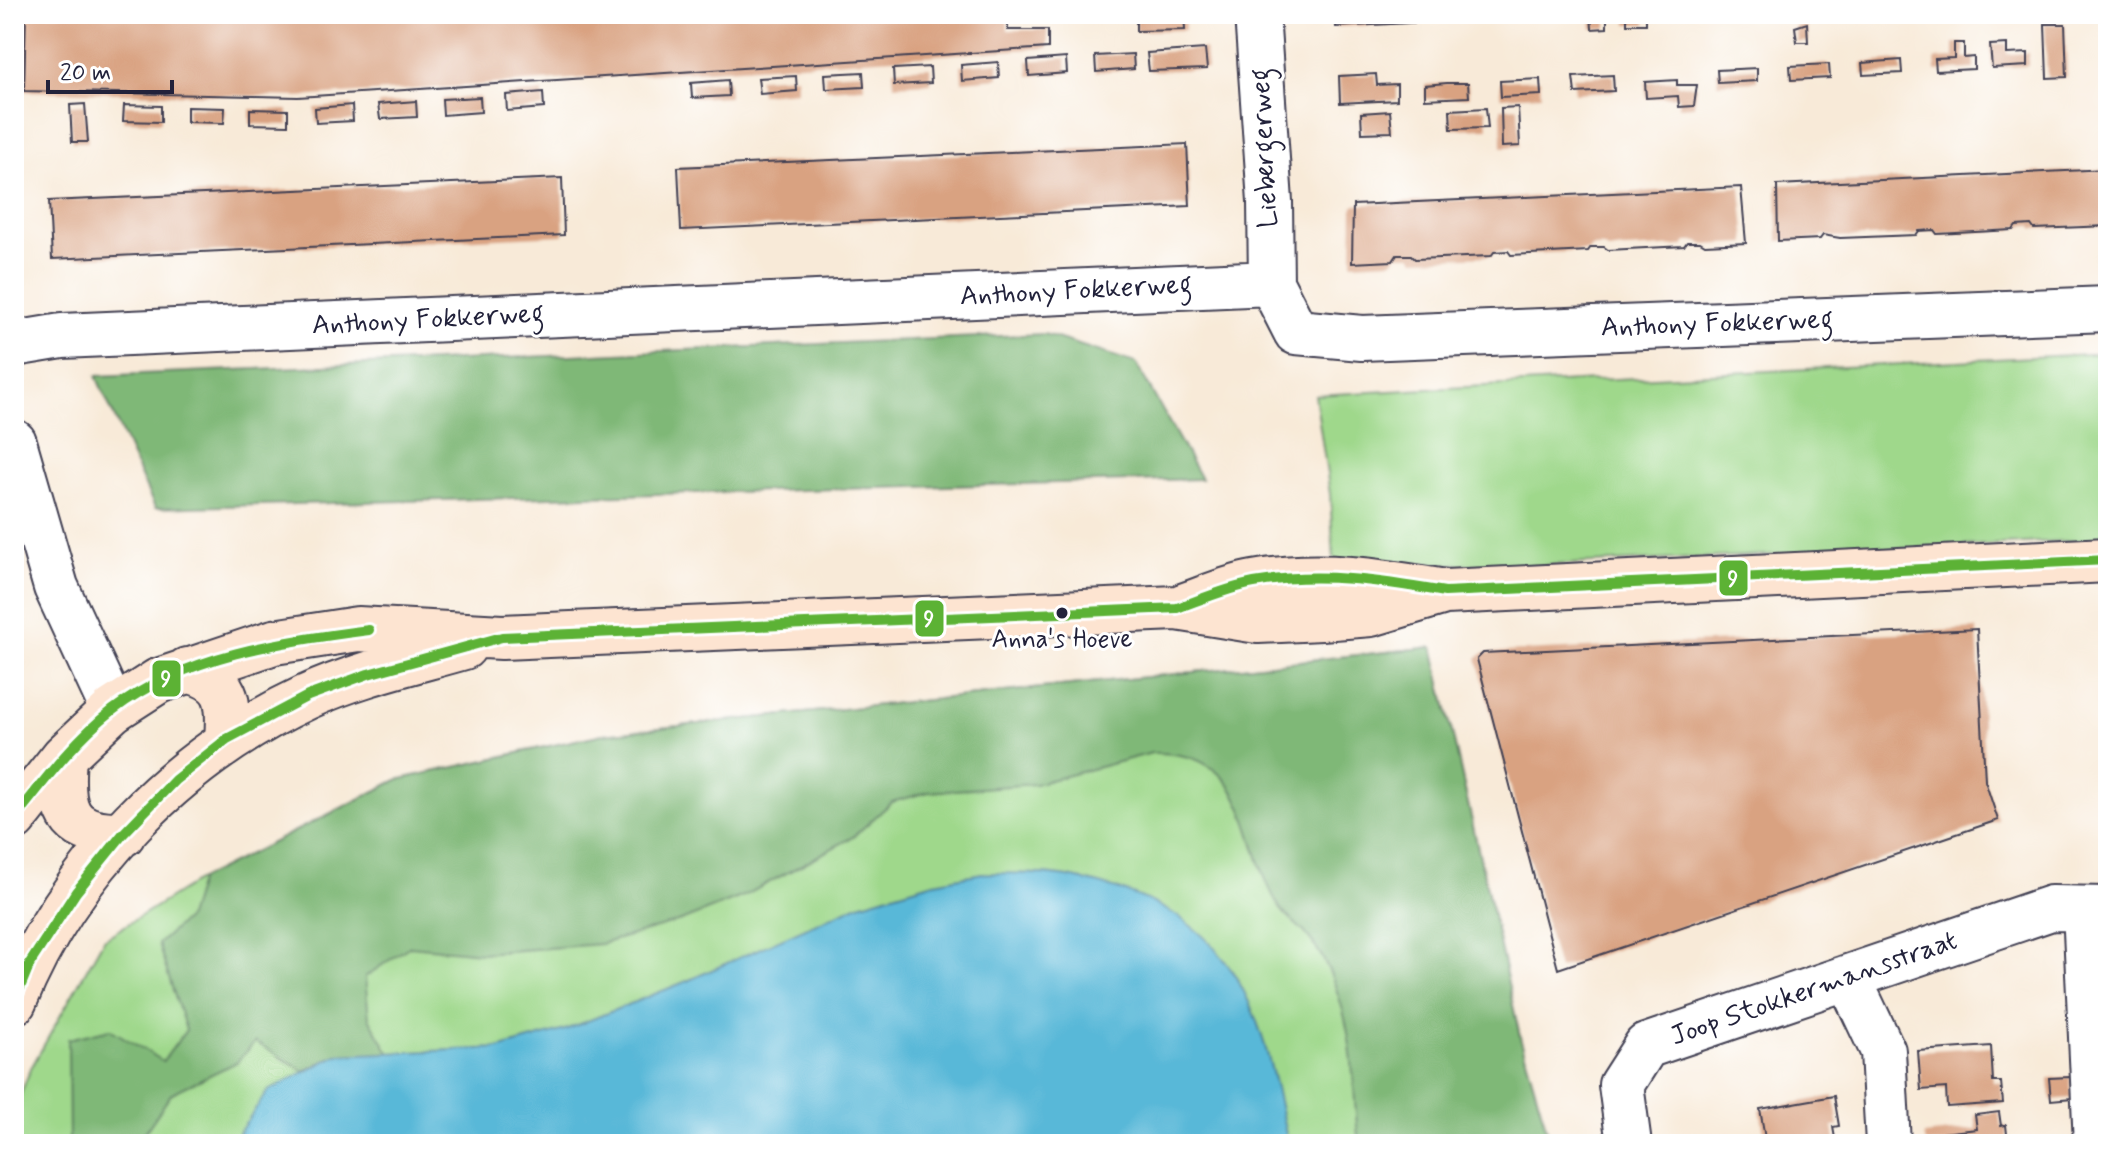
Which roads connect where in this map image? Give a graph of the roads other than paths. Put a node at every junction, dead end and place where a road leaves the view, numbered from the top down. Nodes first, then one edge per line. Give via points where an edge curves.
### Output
1 (1257, 14) edge
2 (1271, 283) junction
3 (2108, 309) edge
4 (14, 344) edge
5 (14, 442) edge
6 (2108, 560) edge
7 (502, 637) junction
8 (187, 670) junction
9 (113, 710) junction
10 (227, 739) junction
11 (64, 756) junction
12 (14, 819) edge
13 (123, 834) junction
14 (2096, 909) edge
15 (1848, 977) junction
16 (14, 1002) edge
17 (1629, 1144) edge
18 (1888, 1144) edge
19 (2096, 1144) edge

1 - 2 street, Liebergerweg
2 - 3 street, Anthony Fokkerweg via 1296,332 1362,338
2 - 4 street, Anthony Fokkerweg via 77,335
5 - 9 street via 56,587
6 - 7 main road via 1445,592 1370,578 1319,578 1254,583 1177,608
7 - 8 main road via 358,629 274,642
7 - 10 main road via 332,687
8 - 9 main road via 158,681
8 - 10 main road via 208,675 222,688 229,708
9 - 11 main road
10 - 13 main road via 175,780
11 - 12 main road
11 - 13 main road via 61,795 75,824 98,834
13 - 16 main road via 68,904 30,963
14 - 15 street, Joop Stokkermansstraat via 2051,908
14 - 19 street, Joop Stokkermansstraat
15 - 17 street, Joop Stokkermansstraat via 1646,1046 1621,1085
15 - 18 street via 1883,1051

